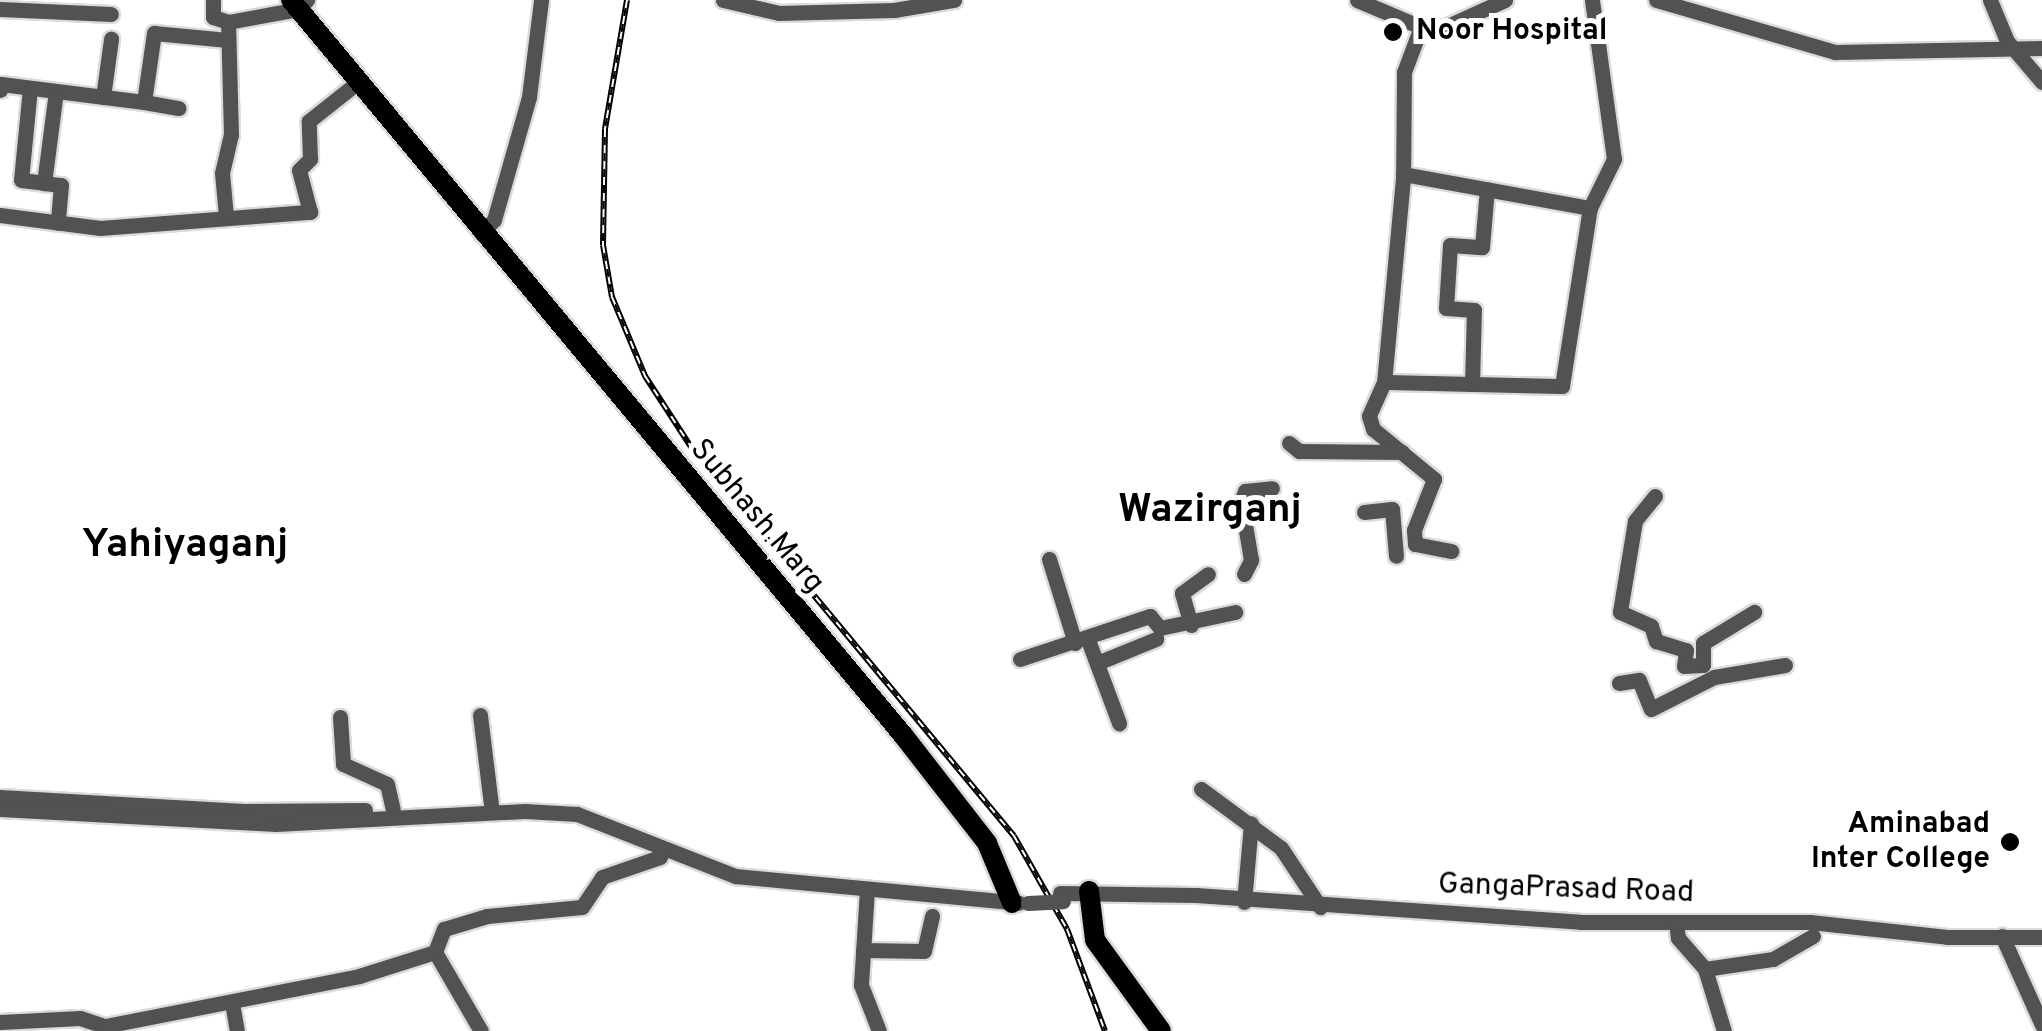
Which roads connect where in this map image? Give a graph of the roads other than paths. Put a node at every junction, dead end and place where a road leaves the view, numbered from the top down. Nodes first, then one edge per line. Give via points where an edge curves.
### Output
1 (212, 0) edge
2 (541, 0) edge
3 (723, 0) edge
4 (954, 0) edge
5 (1356, 0) edge
6 (1505, 0) edge
7 (1592, 0) edge
8 (1656, 0) edge
9 (1990, 0) edge
10 (298, 3) edge
11 (869, 6) edge
12 (0, 9) edge
13 (111, 14) dead end
14 (228, 22) junction
15 (1422, 26) junction
16 (111, 39) dead end
17 (228, 40) junction
18 (2042, 48) edge
19 (2017, 52) junction
20 (358, 82) junction
21 (2042, 82) edge
22 (30, 88) junction
23 (0, 90) edge
24 (56, 91) junction
25 (103, 97) junction
26 (144, 102) junction
27 (178, 108) dead end
28 (1403, 174) junction
29 (44, 183) junction
30 (1487, 189) junction
31 (1590, 208) junction
32 (0, 214) edge
33 (226, 216) junction
34 (58, 223) junction
35 (481, 233) junction
36 (1384, 382) junction
37 (1472, 384) junction
38 (1288, 443) dead end
39 (1402, 452) junction
40 (1272, 488) dead end
41 (1655, 496) dead end
42 (1364, 512) dead end
43 (1393, 526) junction
44 (1414, 530) junction
45 (1451, 551) dead end
46 (1396, 556) dead end
47 (1049, 560) dead end
48 (1208, 574) dead end
49 (1244, 574) dead end
50 (1235, 612) dead end
51 (1754, 612) dead end
52 (1192, 625) junction
53 (1156, 639) dead end
54 (1082, 642) junction
55 (1020, 659) dead end
56 (1097, 664) junction
57 (1785, 665) dead end
58 (1705, 673) junction
59 (1619, 683) dead end
60 (480, 715) dead end
61 (340, 717) dead end
62 (1119, 722) dead end
63 (1201, 789) dead end
64 (0, 797) edge
65 (491, 805) junction
66 (0, 809) edge
67 (393, 809) junction
68 (1251, 823) junction
69 (662, 848) junction
70 (867, 889) junction
71 (1090, 894) junction
72 (1018, 898) junction
73 (1244, 902) junction
74 (1320, 908) junction
75 (932, 916) dead end
76 (1676, 922) junction
77 (1813, 936) dead end
78 (2002, 936) junction
79 (2042, 937) edge
80 (863, 950) junction
81 (435, 952) junction
82 (1705, 969) junction
83 (232, 1003) junction
84 (0, 1022) edge
85 (2042, 1025) edge
86 (236, 1031) edge
87 (481, 1031) edge
88 (879, 1031) edge
89 (1160, 1031) edge
90 (1724, 1031) edge

1 - 14 street via 213,17
2 - 35 street via 530,97 494,220
3 - 11 street via 779,13
4 - 11 street
5 - 15 street
6 - 15 street via 1445,26
7 - 31 street via 1614,160
8 - 19 street via 1836,52
9 - 19 street
10 - 14 street
10 - 20 main road, Subhash Marg
12 - 13 street
14 - 17 street
15 - 28 street via 1404,72
16 - 25 street
17 - 26 street via 154,33
17 - 33 street
18 - 19 street
19 - 21 street
20 - 33 street via 309,121 310,159 299,170 310,212
20 - 35 main road, Subhash Marg
22 - 23 street via 1,84
22 - 24 street
22 - 29 street via 21,180
24 - 25 street
24 - 29 street
25 - 26 street
26 - 27 street
28 - 30 street
28 - 36 street
29 - 34 street via 61,185
30 - 31 street
30 - 37 street via 1482,247 1450,245 1446,308 1474,310
31 - 37 street via 1562,386
32 - 34 street
33 - 34 street via 100,228
35 - 72 main road, Subhash Marg via 903,736 987,842
36 - 37 street
36 - 39 street via 1369,416 1373,428
38 - 39 street via 1299,451
39 - 44 street via 1434,479
40 - 49 street via 1245,491 1241,500 1251,560
41 - 58 street via 1635,521 1620,612 1650,626 1656,641 1686,650 1684,666
42 - 43 street via 1392,508
43 - 44 street
43 - 46 street
44 - 45 street via 1415,544
47 - 54 street
48 - 52 street via 1182,593
50 - 52 street
51 - 58 street via 1703,643
52 - 54 street via 1160,628 1150,616
53 - 56 street
54 - 55 street
54 - 56 street
56 - 62 street
57 - 58 street
58 - 59 street via 1651,709 1639,680
60 - 65 street
61 - 67 street via 342,764 387,784
63 - 68 street
64 - 67 street via 244,811
65 - 67 street
65 - 72 street via 582,807 741,866
66 - 69 street via 276,824 577,814
68 - 73 street
68 - 74 street via 1295,863
69 - 70 street via 735,876
69 - 81 street via 660,856 602,877 582,908 487,916 444,929
70 - 72 street
70 - 80 street
71 - 72 street
71 - 73 street, GangaPrasad Road
71 - 89 main road via 1095,940
73 - 74 street, GangaPrasad Road
74 - 76 street, GangaPrasad Road
75 - 80 street via 924,950
76 - 78 street, GangaPrasad Road via 1810,922
76 - 82 street via 1678,938
77 - 82 street via 1773,959
78 - 79 street, GangaPrasad Road
78 - 85 street
80 - 88 street via 861,985
81 - 83 street
81 - 87 street
82 - 90 street
83 - 84 street via 106,1026 80,1018
83 - 86 street

